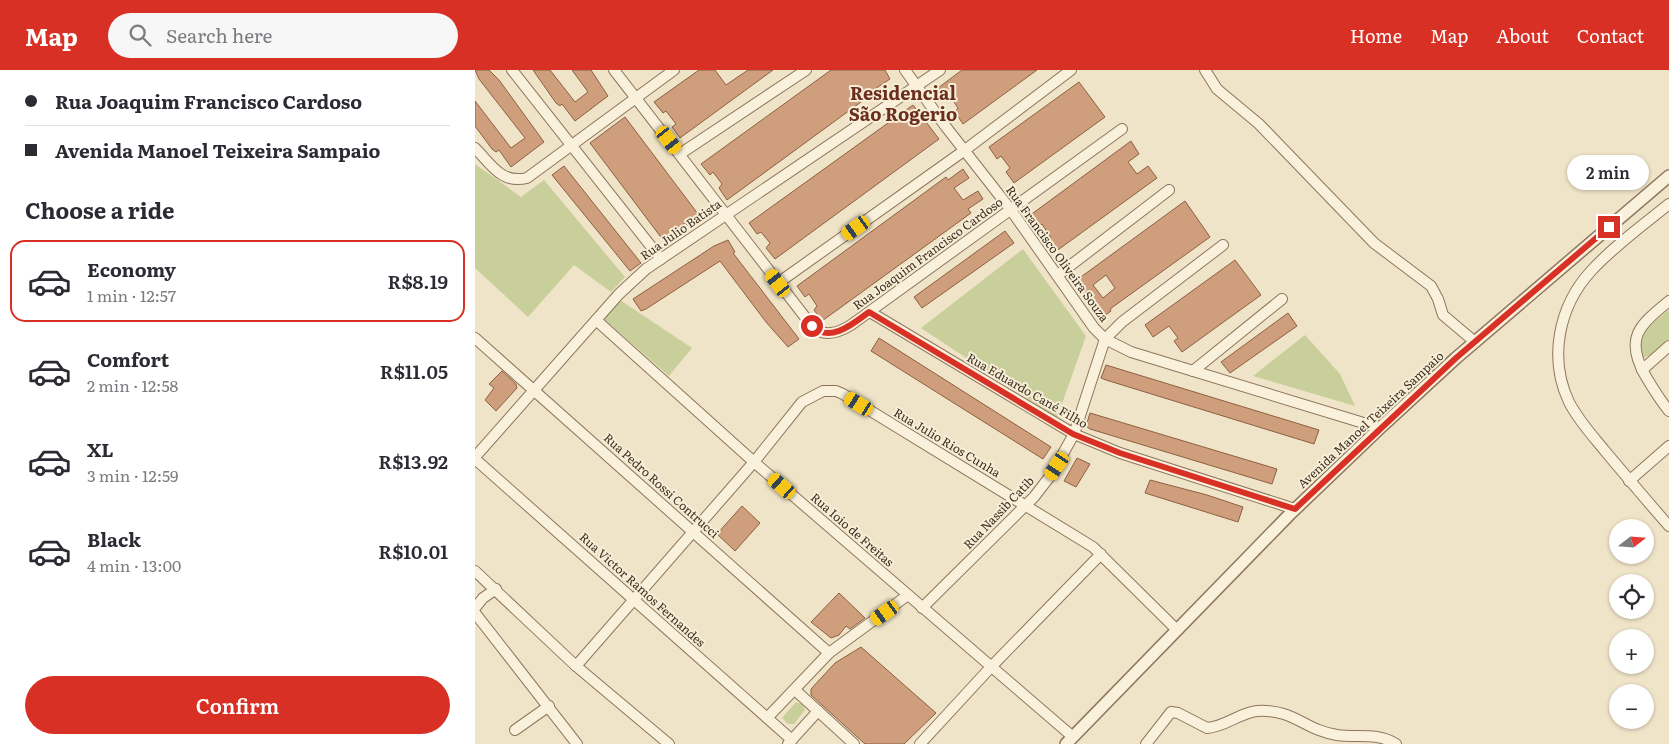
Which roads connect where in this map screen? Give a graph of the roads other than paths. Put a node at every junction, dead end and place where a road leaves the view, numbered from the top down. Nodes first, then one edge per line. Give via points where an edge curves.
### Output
1 (512, 70) edge
2 (614, 70) edge
3 (674, 70) edge
4 (806, 70) edge
5 (905, 70) edge
6 (941, 70) edge
7 (1071, 70) edge
8 (1205, 70) edge
9 (917, 87) junction
10 (636, 97) junction
11 (1122, 129) dead end
12 (570, 145) junction
13 (475, 148) edge
14 (965, 150) junction
15 (680, 154) junction
16 (1669, 176) edge
17 (1169, 190) dead end
18 (1669, 204) edge
19 (1011, 210) junction
20 (727, 214) junction
21 (1223, 246) dead end
22 (661, 259) junction
23 (1058, 275) junction
24 (778, 283) junction
25 (1282, 300) dead end
26 (1669, 300) edge
27 (869, 312) junction
28 (596, 320) junction
29 (475, 338) edge
30 (1105, 339) junction
31 (1475, 342) junction
32 (1669, 346) edge
33 (1643, 370) junction
34 (1193, 371) junction
35 (534, 391) junction
36 (1669, 411) edge
37 (1380, 428) junction
38 (1073, 434) junction
39 (1669, 446) edge
40 (475, 458) edge
41 (754, 462) junction
42 (1629, 481) junction
43 (1025, 506) junction
44 (1295, 509) junction
45 (1669, 526) edge
46 (693, 532) junction
47 (1101, 554) junction
48 (475, 571) edge
49 (496, 589) junction
50 (907, 595) junction
51 (634, 600) junction
52 (475, 608) edge
53 (922, 608) junction
54 (475, 612) edge
55 (1177, 630) junction
56 (829, 652) junction
57 (576, 666) junction
58 (991, 667) junction
59 (795, 690) junction
60 (549, 706) junction
61 (818, 711) junction
62 (767, 718) junction
63 (515, 730) dead end
64 (1069, 740) edge
65 (790, 742) edge
66 (577, 744) edge
67 (669, 744) edge
68 (854, 744) edge
69 (921, 744) edge
70 (1147, 744) edge
71 (1396, 744) edge

1 - 12 street
2 - 10 street, Rua Joaquim Francisco Cardoso
3 - 10 street
4 - 15 street
5 - 9 street, Rua Francisco Oliveira Souza
6 - 9 street, Rua Julio Batista
7 - 14 street
8 - 31 street via 1217,89 1259,124 1373,243 1431,286 1443,315
9 - 14 street, Rua Francisco Oliveira Souza
9 - 20 street, Rua Julio Batista
10 - 12 street
10 - 15 street, Rua Joaquim Francisco Cardoso
11 - 19 street, Rua Joaquim Francisco Cardoso
12 - 13 street via 527,178 515,181 503,177
12 - 22 street
14 - 19 street, Rua Francisco Oliveira Souza
14 - 24 street
15 - 20 street, Rua Joaquim Francisco Cardoso
16 - 31 street, Avenida Manoel Teixeira Sampaio
17 - 23 street
18 - 42 street via 1592,270 1573,297 1560,329 1560,368 1568,401 1580,421
19 - 23 street, Rua Francisco Oliveira Souza
19 - 27 street, Rua Joaquim Francisco Cardoso
20 - 22 street, Rua Julio Batista
20 - 24 street, Rua Joaquim Francisco Cardoso
21 - 30 street, Rua Nassib Catib via 1122,322
22 - 28 street, Rua Julio Batista via 619,294
23 - 30 street, Rua Francisco Oliveira Souza
24 - 27 street, Rua Joaquim Francisco Cardoso via 812,326 822,333 843,329
25 - 34 street
26 - 33 street via 1637,335 1635,354
27 - 38 street, Rua Eduardo Cané Filho
28 - 35 street, Rua Julio Batista
28 - 41 street, Rua Ioio de Freitas
29 - 35 street, Rua Pedro Rossi Contrucci
30 - 34 street, Rua Francisco Oliveira Souza via 1131,352
30 - 38 street, Rua Nassib Catib
31 - 37 street, Avenida Manoel Teixeira Sampaio
32 - 33 street
33 - 36 street
34 - 37 street, Rua Francisco Oliveira Souza
35 - 40 street, Rua Julio Batista
35 - 46 street, Rua Pedro Rossi Contrucci
37 - 44 street, Avenida Manoel Teixeira Sampaio
38 - 43 street, Rua Nassib Catib via 1055,469
38 - 44 street, Rua Eduardo Cané Filho via 1120,453
39 - 42 street
40 - 51 street, Rua Victor Ramos Fernandes
41 - 43 street, Rua Julio Rios Cunha via 802,402 823,391 836,390
41 - 46 street, Rua Julio Rios Cunha
41 - 50 street, Rua Ioio de Freitas
42 - 45 street
43 - 47 street, Rua Julio Rios Cunha
43 - 53 street, Rua Nassib Catib
44 - 55 street, Avenida Manoel Teixeira Sampaio
46 - 51 street, Rua Julio Rios Cunha
46 - 56 street, Rua Pedro Rossi Contrucci
47 - 55 street, Rua Julio Rios Cunha
47 - 58 street
48 - 49 street
49 - 52 street
49 - 57 street
50 - 53 street, Rua Ioio de Freitas
50 - 56 street
51 - 57 street, Rua Julio Rios Cunha
51 - 62 street, Rua Victor Ramos Fernandes
53 - 58 street, Rua Ioio de Freitas
54 - 60 street
55 - 64 street, Avenida Manoel Teixeira Sampaio
56 - 59 street
57 - 67 street
58 - 64 street, Rua Ioio de Freitas
58 - 69 street
59 - 61 street
59 - 62 street
60 - 63 street
60 - 66 street
61 - 65 street
61 - 68 street
62 - 65 street, Rua Victor Ramos Fernandes
70 - 71 street via 1171,712 1207,728 1259,711 1284,712 1314,729 1333,734 1371,735

